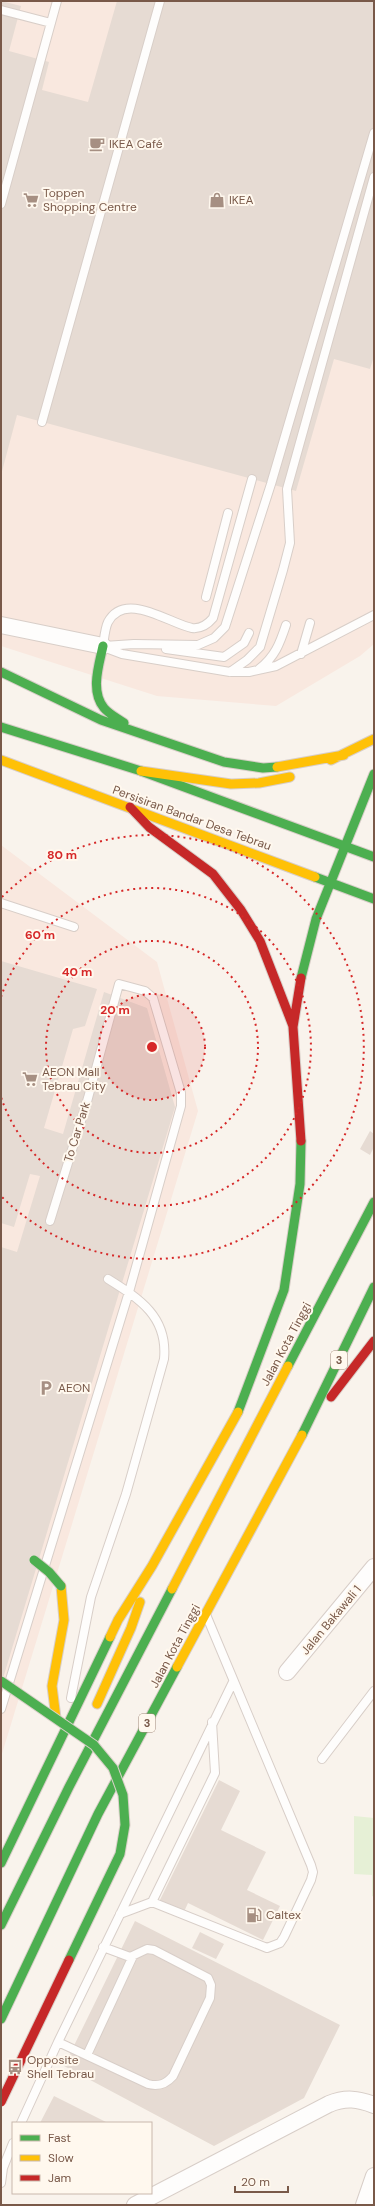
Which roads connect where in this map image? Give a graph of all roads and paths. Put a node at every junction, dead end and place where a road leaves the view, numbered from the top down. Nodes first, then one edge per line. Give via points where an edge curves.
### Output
1 (57, 1) edge
2 (160, 1) edge
3 (1, 10) edge
4 (51, 23) junction
5 (374, 133) edge
6 (374, 177) edge
7 (1, 204) edge
8 (42, 422) dead end
9 (252, 479) dead end
10 (228, 513) dead end
11 (206, 597) dead end
12 (374, 615) edge
13 (310, 623) dead end
14 (1, 625) edge
15 (286, 625) dead end
16 (249, 633) dead end
17 (134, 644) junction
18 (103, 646) junction
19 (302, 654) junction
20 (258, 671) junction
21 (1, 672) edge
22 (230, 672) junction
23 (1, 721) edge
24 (1, 727) edge
25 (12, 730) junction
26 (138, 734) junction
27 (374, 739) edge
28 (344, 755) junction
29 (1, 760) edge
30 (141, 771) junction
31 (374, 774) edge
32 (130, 807) junction
33 (345, 847) junction
34 (374, 856) edge
35 (332, 883) junction
36 (374, 899) edge
37 (1, 903) edge
38 (74, 927) dead end
39 (293, 1027) junction
40 (374, 1202) edge
41 (50, 1221) dead end
42 (108, 1279) dead end
43 (374, 1287) edge
44 (129, 1292) junction
45 (374, 1342) edge
46 (303, 1433) junction
47 (34, 1560) dead end
48 (152, 1566) junction
49 (374, 1568) edge
50 (206, 1615) junction
51 (288, 1672) dead end
52 (1, 1681) edge
53 (233, 1682) junction
54 (374, 1692) edge
55 (1, 1709) edge
56 (93, 1713) dead end
57 (56, 1718) junction
58 (212, 1722) junction
59 (86, 1727) dead end
60 (64, 1730) junction
61 (322, 1759) dead end
62 (69, 1787) junction
63 (1, 1863) edge
64 (152, 1902) junction
65 (120, 1914) junction
66 (1, 1925) edge
67 (103, 1947) junction
68 (133, 1956) junction
69 (1, 2019) edge
70 (58, 2042) junction
71 (87, 2056) junction
72 (1, 2102) edge
73 (374, 2105) edge
74 (21, 2122) edge
75 (12, 2146) edge
76 (1, 2183) edge
77 (372, 2185) edge
78 (134, 2205) edge
79 (364, 2205) edge

1 - 4 lane
2 - 8 lane
3 - 4 lane
4 - 7 lane
5 - 17 lane via 271,484 225,627 214,638 198,645
6 - 22 lane via 287,489 290,543 283,570 260,648
9 - 18 lane via 213,618 207,625 193,628 141,609 125,609 108,622
10 - 11 lane
12 - 19 lane
13 - 19 lane
14 - 18 street
15 - 20 lane via 276,652
16 - 17 lane via 244,643 224,658
17 - 18 lane
18 - 22 lane via 122,654
18 - 26 main road via 97,683 98,699 110,713
19 - 20 lane
20 - 22 lane
21 - 26 main road via 101,720
23 - 25 main road
24 - 25 main road
25 - 30 main road
26 - 28 main road via 224,762 263,768
27 - 28 main road
28 - 30 main road via 301,774 259,783 231,784
29 - 32 main road, Persisiran Bandar Desa Tebrau
30 - 33 main road
31 - 33 main road
32 - 35 main road, Persisiran Bandar Desa Tebrau
32 - 39 main road via 149,827 213,874 241,910 260,941
33 - 34 main road
33 - 35 main road
35 - 36 main road, Persisiran Bandar Desa Tebrau
35 - 39 main road via 316,919 308,946
37 - 38 lane
39 - 48 main road via 301,1148 284,1290 236,1416
40 - 62 main road, Jalan Kota Tinggi
41 - 44 lane, To Car Park via 88,1098 119,984 145,991 153,998 181,1093 181,1106
42 - 44 lane
43 - 46 main road, Jalan Kota Tinggi / 3
44 - 55 lane
44 - 60 lane via 154,1316 162,1331 164,1359 126,1494 91,1597
45 - 46 main road
46 - 50 main road, Jalan Kota Tinggi / 3
47 - 57 main road, bridge via 61,1586 66,1602 52,1682
48 - 56 main road via 131,1628
48 - 60 main road via 118,1620
49 - 51 street, Jalan Bakawali 1
50 - 53 lane
50 - 69 main road, Jalan Kota Tinggi / 3 via 98,1814
52 - 57 main road, bridge
53 - 58 lane
53 - 64 lane via 312,1865 311,1880 284,1937 280,1943 267,1948
54 - 61 lane
57 - 72 main road, bridge via 95,1746 108,1761 124,1798 125,1831 120,1854
58 - 64 lane via 216,1773
58 - 65 lane
59 - 62 main road
60 - 63 main road
62 - 66 main road, Jalan Kota Tinggi
64 - 65 lane
65 - 67 lane
67 - 68 lane
67 - 70 lane
68 - 71 lane
68 - 71 lane via 150,1949 202,1974 211,1985 210,1998 173,2076 162,2085 148,2084
70 - 71 lane
70 - 74 lane
73 - 78 street via 352,2099 334,2102
75 - 76 lane via 3,2168
77 - 79 street

